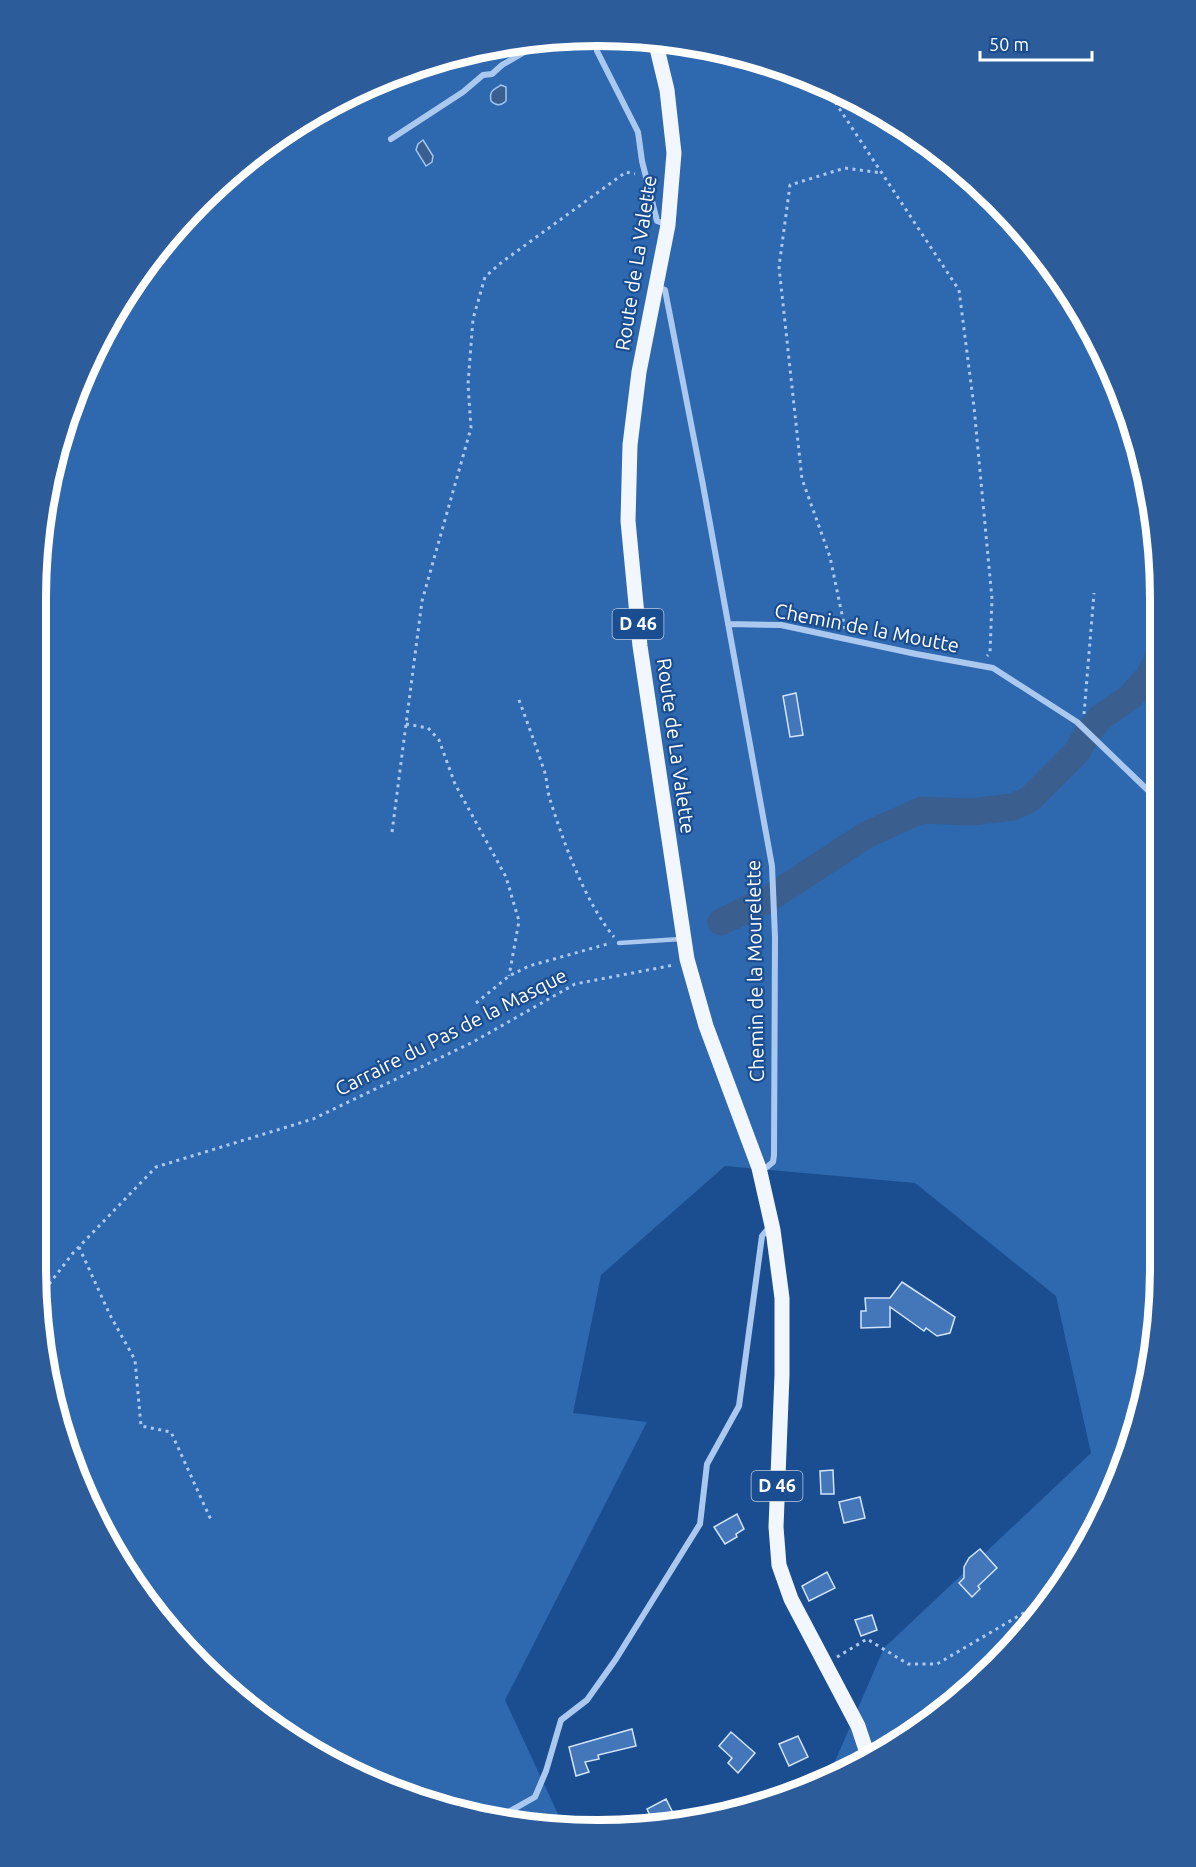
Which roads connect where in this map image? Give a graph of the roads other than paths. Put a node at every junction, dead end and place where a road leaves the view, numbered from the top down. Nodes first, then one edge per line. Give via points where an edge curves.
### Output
1 (597, 46) edge
2 (657, 50) edge
3 (527, 51) edge
4 (390, 139) dead end
5 (668, 225) junction
6 (657, 286) junction
7 (728, 624) junction
8 (1150, 793) edge
9 (683, 939) junction
10 (619, 943) road end
11 (759, 1168) junction
12 (773, 1230) junction
13 (866, 1751) edge
14 (507, 1813) edge

1 - 5 street via 638,132 657,221
2 - 5 main road, Route de La Valette / D 46 via 667,90 674,153
3 - 4 street via 492,74 483,75
5 - 6 main road, Route de La Valette / D 46
6 - 7 street via 665,290
6 - 9 main road, Route de La Valette / D 46 via 639,372 630,445 628,521 640,646
7 - 8 street, Chemin de la Moutte via 781,625 993,668 1083,728
7 - 11 street, Chemin de la Mourelette via 772,866 774,1155 773,1162
9 - 10 lane
9 - 11 main road, Route de La Valette / D 46 via 706,1026
11 - 12 main road, Route de La Valette / D 46
12 - 13 main road, D 46 via 782,1298 776,1527 779,1565 790,1599 858,1726
12 - 14 street via 762,1236 739,1406 707,1464 700,1524 587,1700 561,1720 535,1797

